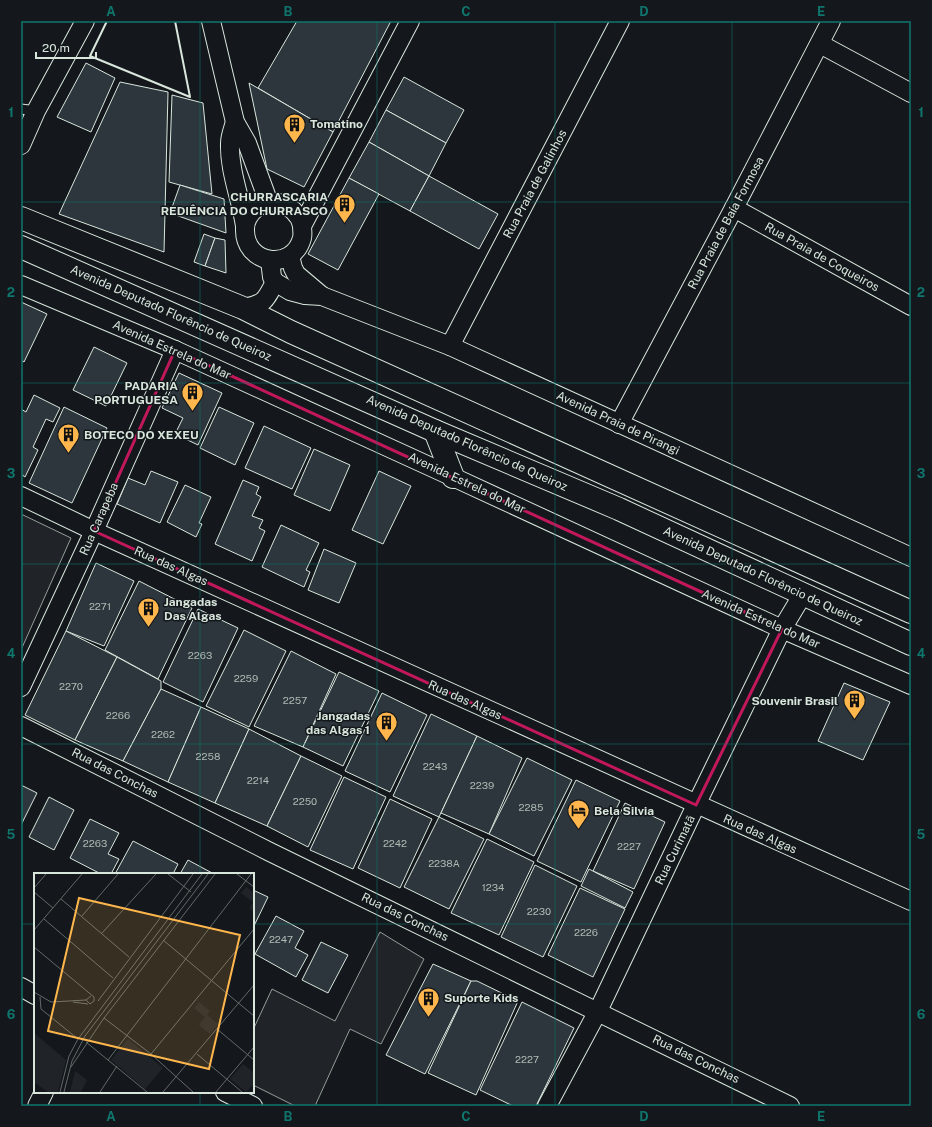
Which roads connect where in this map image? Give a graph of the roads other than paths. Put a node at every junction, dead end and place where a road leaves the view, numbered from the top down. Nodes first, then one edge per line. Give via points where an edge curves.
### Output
1 (85, 21) edge
2 (211, 21) edge
3 (410, 21) edge
4 (620, 21) edge
5 (831, 21) edge
6 (820, 44) junction
7 (911, 93) edge
8 (29, 110) edge
9 (235, 122) junction
10 (21, 145) edge
11 (268, 203) junction
12 (734, 208) junction
13 (21, 218) edge
14 (245, 226) junction
15 (302, 226) junction
16 (21, 246) edge
17 (290, 256) junction
18 (270, 260) junction
19 (274, 282) junction
20 (21, 285) edge
21 (322, 296) junction
22 (911, 306) edge
23 (243, 308) junction
24 (450, 346) junction
25 (175, 350) junction
26 (619, 424) junction
27 (435, 431) junction
28 (453, 476) junction
29 (21, 496) edge
30 (94, 531) junction
31 (911, 557) edge
32 (803, 594) junction
33 (911, 612) edge
34 (782, 629) junction
35 (911, 644) edge
36 (911, 685) edge
37 (21, 687) edge
38 (21, 726) edge
39 (696, 805) junction
40 (911, 902) edge
41 (21, 987) edge
42 (34, 994) edge
43 (598, 1011) junction
44 (43, 1093) edge
45 (227, 1093) edge
46 (36, 1106) edge
47 (253, 1106) edge
48 (547, 1106) edge
49 (790, 1106) edge

1 - 8 street
2 - 9 street
3 - 15 street
4 - 24 street, Rua Praia de Galinhos
5 - 6 street, Rua Praia de Baía Formosa
6 - 7 street
6 - 12 street, Rua Praia de Baía Formosa
8 - 10 street
9 - 11 street via 247,143
9 - 14 street via 230,143 231,159
11 - 14 street via 257,207
11 - 15 street via 290,207 298,215
12 - 22 street, Rua Praia de Coqueiros
12 - 26 street, Rua Praia de Baía Formosa
13 - 23 main road
14 - 18 street via 245,236 253,252 261,258
15 - 17 street via 298,248
16 - 27 main road, Avenida Deputado Florêncio de Queiroz
17 - 18 street
17 - 21 street, Avenida Praia de Pirangi via 296,274
18 - 19 street
19 - 21 street, Avenida Praia de Pirangi via 290,291
19 - 23 street via 264,301
20 - 25 street, Avenida Estrela do Mar
21 - 24 street, Avenida Praia de Pirangi
23 - 33 main road
24 - 26 street, Avenida Praia de Pirangi
25 - 28 street, Avenida Estrela do Mar
25 - 30 street, Rua Carapeba
26 - 31 street, Avenida Praia de Pirangi
27 - 28 main road
27 - 32 main road, Avenida Deputado Florêncio de Queiroz via 619,509
28 - 34 street, Avenida Estrela do Mar
29 - 30 street, Rua das Algas
30 - 37 street, Rua Carapeba
30 - 39 street, Rua das Algas
32 - 34 street, Rua Curimatã
32 - 35 main road, Avenida Deputado Florêncio de Queiroz
34 - 36 street, Avenida Estrela do Mar
34 - 39 street, Rua Curimatã
38 - 43 street, Rua das Conchas via 270,852
39 - 40 street, Rua das Algas
39 - 43 street, Rua Curimatã
41 - 42 street
43 - 48 street, Rua Curimatã
43 - 49 street, Rua das Conchas
44 - 46 street
45 - 47 street

